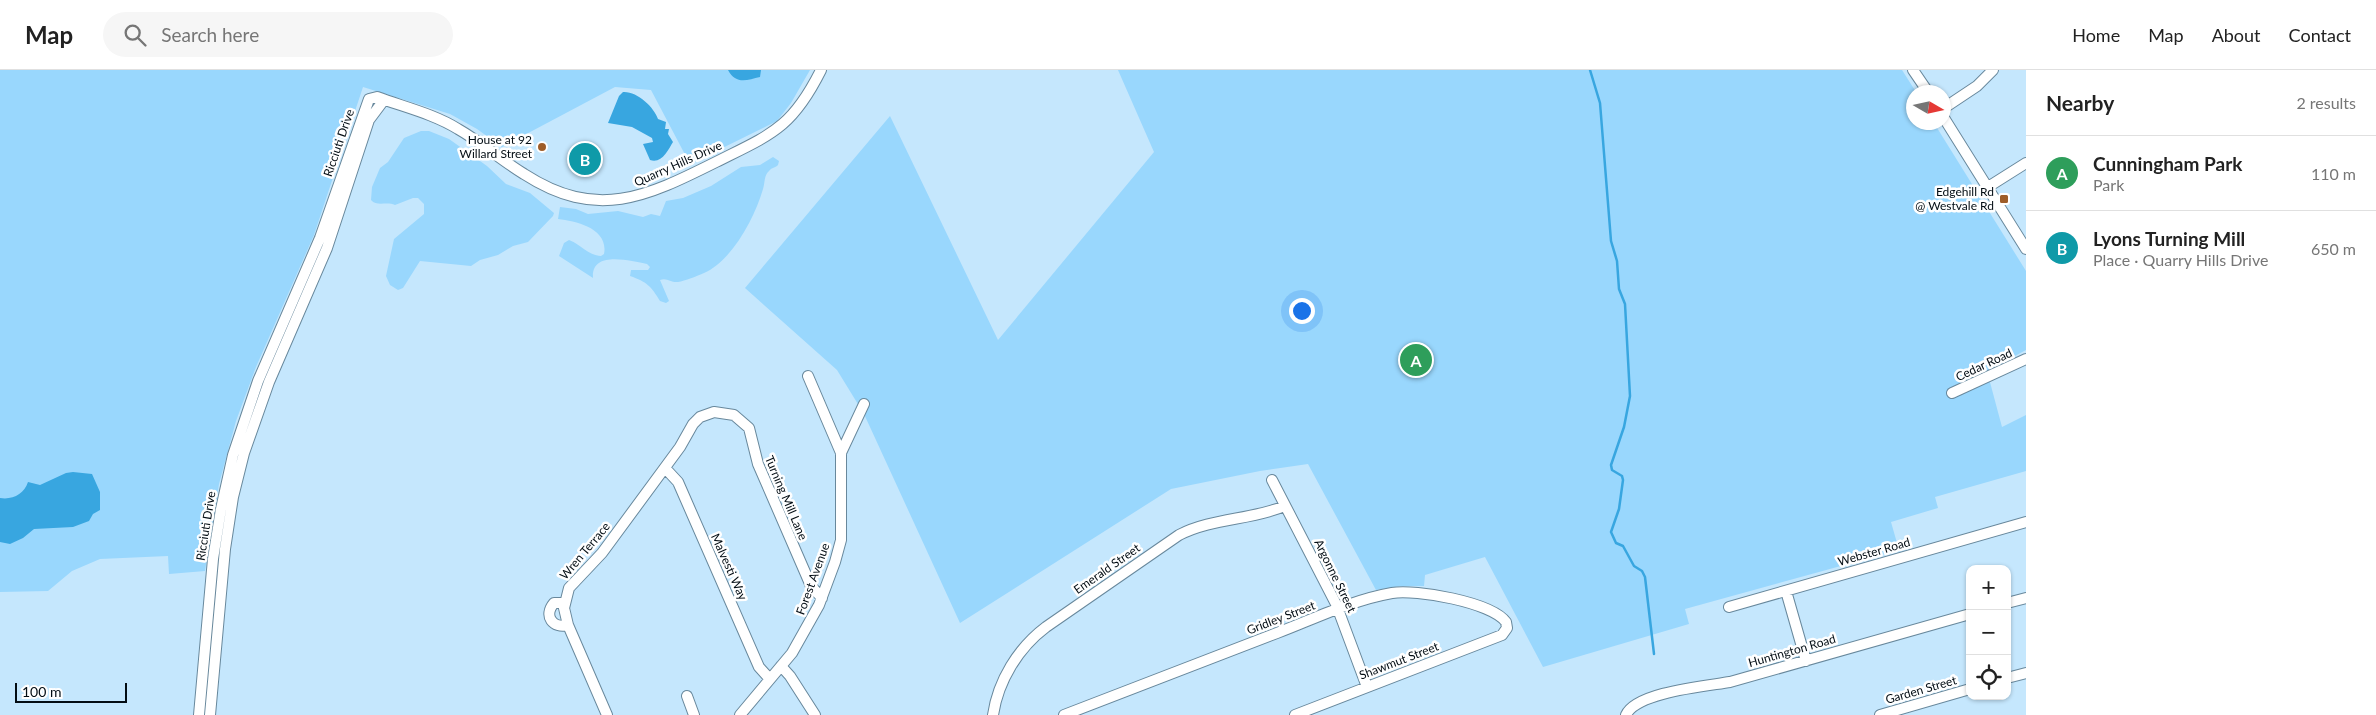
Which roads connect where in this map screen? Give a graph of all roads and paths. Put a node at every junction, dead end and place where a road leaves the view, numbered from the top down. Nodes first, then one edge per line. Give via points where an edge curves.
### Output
1 (821, 70) edge
2 (1913, 70) edge
3 (1993, 70) edge
4 (1923, 85) edge
5 (384, 100) junction
6 (1951, 103) edge
7 (1951, 129) edge
8 (2026, 163) edge
9 (1988, 187) junction
10 (2026, 249) edge
11 (2026, 359) edge
12 (808, 376) dead end
13 (1952, 393) dead end
14 (864, 404) dead end
15 (841, 453) junction
16 (665, 468) junction
17 (842, 476) junction
18 (1272, 480) dead end
19 (850, 494) dead end
20 (1285, 506) junction
21 (2026, 522) edge
22 (1786, 591) junction
23 (822, 598) junction
24 (2026, 598) edge
25 (564, 602) junction
26 (2011, 602) edge
27 (1729, 607) dead end
28 (1339, 610) junction
29 (1966, 615) edge
30 (568, 625) junction
31 (1507, 625) joint
32 (1806, 660) junction
33 (781, 666) junction
34 (2026, 673) edge
35 (2011, 677) edge
36 (770, 678) junction
37 (1367, 687) junction
38 (1966, 690) edge
39 (687, 696) dead end
40 (199, 715) edge
41 (210, 715) edge
42 (607, 715) edge
43 (694, 715) edge
44 (740, 715) edge
45 (815, 715) edge
46 (993, 715) edge
47 (1064, 715) edge
48 (1295, 715) edge
49 (1626, 715) edge
50 (1880, 715) edge

1 - 5 street, Quarry Hills Drive via 797,110 777,131 652,192 619,200 583,199 554,190 524,175 453,126
2 - 4 street
3 - 6 street via 1977,86
5 - 40 street, Ricciuti Drive via 373,97 366,103 320,238 253,391 236,444 225,486 213,559
5 - 41 street, Ricciuti Drive via 371,117 325,254 269,382 242,459 225,549
7 - 9 street
8 - 9 street
9 - 10 street
11 - 13 street, Cedar Road
12 - 15 street
14 - 15 street, Forest Avenue
15 - 17 street, Forest Avenue
16 - 23 street, Turning Mill Lane via 700,417 719,411 742,420 751,432 756,459 811,586
16 - 25 street, Wren Terrace via 602,553 569,588
16 - 36 street, Malvesti Way via 678,482 759,667
17 - 19 street
17 - 23 street, Forest Avenue via 840,547
18 - 20 street, Argonne Street
20 - 28 street, Argonne Street
20 - 46 street, Emerald Street via 1179,535 1046,627 1014,661 1000,689
21 - 22 street, Webster Road
22 - 27 street, Webster Road
22 - 32 street
23 - 33 street, Forest Avenue via 804,634
24 - 26 street
25 - 30 street
25 - 30 street, Wren Terrace via 554,603 549,616 557,626
28 - 31 street, Gridley Street via 1382,595 1420,592 1494,613
28 - 37 street, Argonne Street
28 - 47 street, Gridley Street
29 - 32 street, Huntington Road
30 - 42 street
31 - 37 street, Shawmut Street via 1502,636
32 - 49 street, Huntington Road via 1730,682 1694,686 1647,700 1631,706
33 - 36 street, Forest Avenue
33 - 45 street
34 - 35 street
36 - 44 street, Forest Avenue
37 - 48 street, Shawmut Street
38 - 50 street, Garden Street
39 - 43 street

